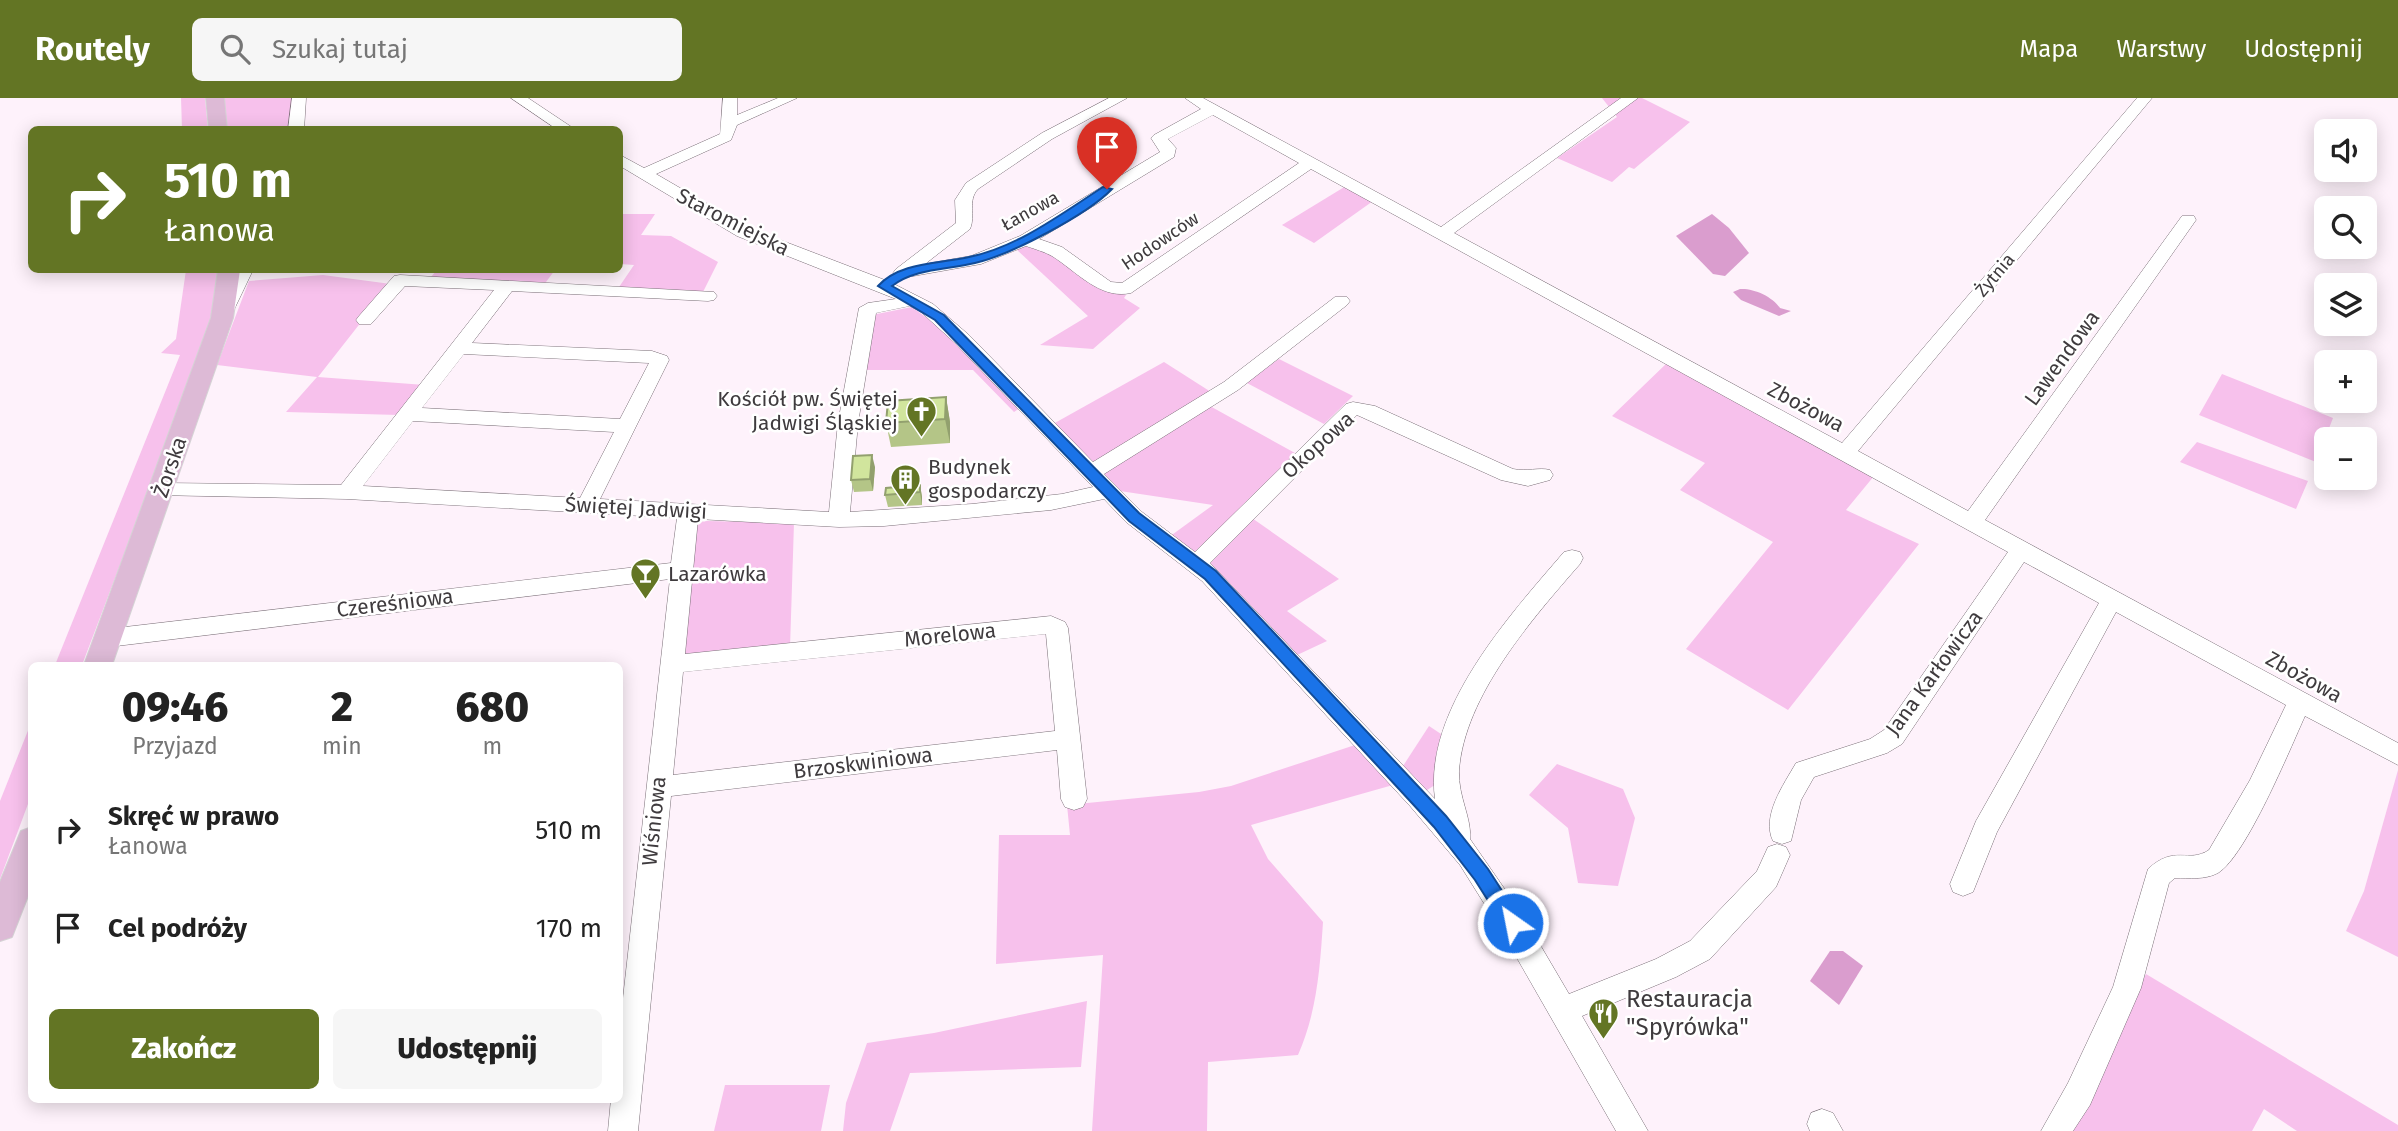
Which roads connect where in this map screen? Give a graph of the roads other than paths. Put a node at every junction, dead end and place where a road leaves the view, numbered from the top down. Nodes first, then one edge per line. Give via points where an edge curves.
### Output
1 (215, 98) edge
2 (299, 98) edge
3 (518, 98) edge
4 (730, 98) edge
5 (790, 98) edge
6 (1120, 98) edge
7 (1192, 98) edge
8 (1630, 98) edge
9 (2145, 98) edge
10 (1213, 110) junction
11 (729, 122) junction
12 (218, 126) edge
13 (296, 126) edge
14 (563, 126) edge
15 (623, 162) edge
16 (1311, 162) junction
17 (643, 174) junction
18 (2188, 220) dead end
19 (1442, 234) junction
20 (1026, 240) junction
21 (229, 273) edge
22 (243, 273) edge
23 (893, 279) junction
24 (506, 287) junction
25 (708, 296) dead end
26 (912, 300) junction
27 (1341, 301) dead end
28 (222, 318) junction
29 (365, 320) dead end
30 (458, 348) junction
31 (408, 414) junction
32 (625, 426) junction
33 (1845, 453) junction
34 (1090, 473) junction
35 (1543, 475) dead end
36 (162, 490) junction
37 (1107, 490) junction
38 (347, 492) junction
39 (587, 505) junction
40 (688, 510) junction
41 (839, 520) junction
42 (1972, 522) junction
43 (2022, 548) junction
44 (1572, 558) dead end
45 (1197, 564) junction
46 (681, 570) junction
47 (2113, 598) junction
48 (108, 638) junction
49 (99, 662) edge
50 (671, 664) junction
51 (2300, 701) junction
52 (1068, 739) junction
53 (2398, 755) edge
54 (1447, 786) junction
55 (658, 787) junction
56 (1419, 798) junction
57 (1074, 799) dead end
58 (1457, 842) junction
59 (28, 852) edge
60 (1963, 884) dead end
61 (0, 926) edge
62 (1563, 1010) junction
63 (623, 1131) edge
64 (1633, 1131) edge
65 (2056, 1131) edge

1 - 12 main road
2 - 13 street
3 - 14 street
4 - 11 street
5 - 11 street
6 - 23 street via 1047,136 972,186 961,200 964,225
7 - 10 street, Zbożowa
8 - 19 street
9 - 33 street, Żytnia
10 - 16 street, Zbożowa
10 - 20 street, Łanowa via 1159,138 1168,154
11 - 17 street via 729,131 720,141
15 - 17 street, Staromiejska
16 - 19 street, Zbożowa
16 - 20 street, Hodowców via 1125,289 1106,286 1056,251
17 - 23 street, Staromiejska via 772,246
18 - 42 street, Lawendowa
19 - 33 street, Zbożowa
20 - 23 street, Łanowa via 975,260
21 - 28 main road
22 - 28 street, Żorska
23 - 26 street, Staromiejska
24 - 25 street
24 - 29 street via 400,280
24 - 30 street
26 - 34 street, Staromiejska via 956,332
26 - 41 street via 869,308 848,424
27 - 34 street via 1231,386
28 - 36 main road, Żorska
30 - 31 street
30 - 32 street via 660,360
31 - 32 street
31 - 38 street
32 - 39 street
33 - 42 street, Zbożowa
34 - 37 street, Staromiejska
35 - 45 street, Okopowa via 1528,479 1508,475 1368,410 1353,408
36 - 38 street, Świętej Jadwigi
36 - 48 main road, Żorska
37 - 41 street, Świętej Jadwigi via 1083,498 950,514
37 - 45 street, Staromiejska via 1151,531
38 - 39 street, Świętej Jadwigi
39 - 40 street, Świętej Jadwigi
40 - 41 street, Świętej Jadwigi
40 - 46 street, Wiśniowa
42 - 43 street, Zbożowa
43 - 47 street, Zbożowa
43 - 62 street, Jana Karłowicza via 1893,737 1805,770 1788,799 1780,844 1767,879 1700,950
44 - 54 street via 1530,606 1471,696 1450,749
45 - 56 street, Staromiejska
46 - 48 street, Czereśniowa
46 - 50 street, Wiśniowa
47 - 51 street, Zbożowa
47 - 60 street via 1985,829
48 - 49 main road, Żorska
50 - 52 street, Morelowa via 1051,625 1057,628
50 - 55 street, Wiśniowa
51 - 53 street, Zbożowa
51 - 65 street via 2260,786 2218,858 2206,866 2169,866 2157,877 2127,988 2079,1094
52 - 55 street, Brzoskwiniowa
52 - 57 street, Morelowa
54 - 56 street
54 - 58 street via 1459,827
55 - 63 street, Wiśniowa
56 - 58 street, Staromiejska
58 - 62 street, Staromiejska via 1513,923
59 - 61 main road
62 - 64 street, Staromiejska

